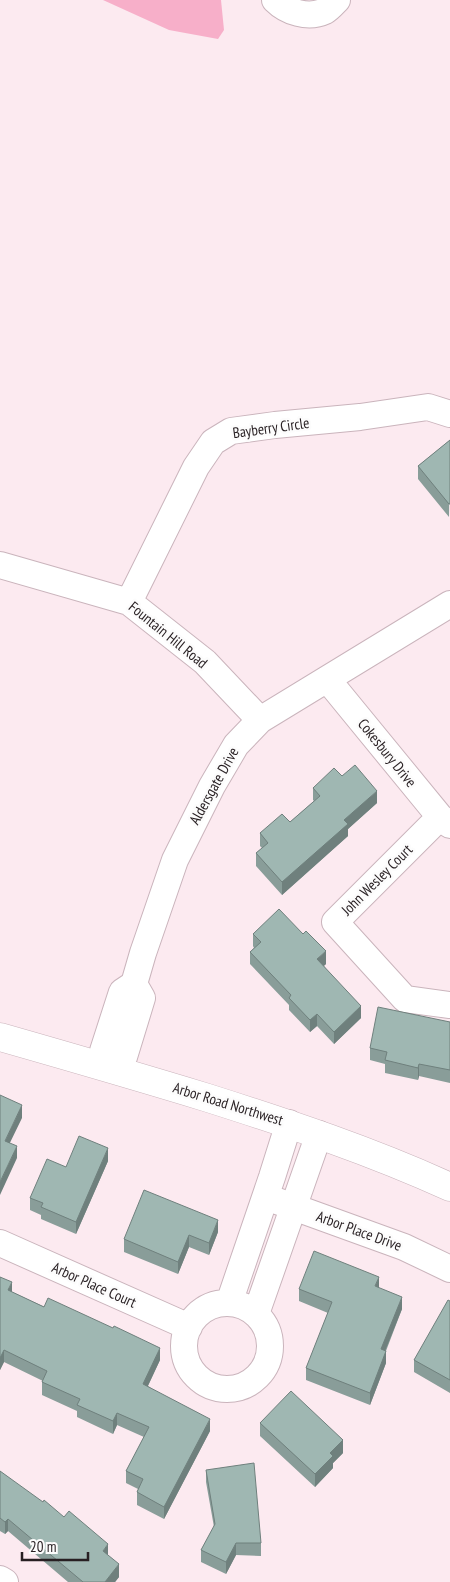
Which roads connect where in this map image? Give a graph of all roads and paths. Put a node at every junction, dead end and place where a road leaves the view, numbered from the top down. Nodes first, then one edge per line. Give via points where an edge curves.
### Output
1 (275, 0) edge
2 (337, 0) edge
3 (450, 414) edge
4 (0, 565) edge
5 (129, 602) junction
6 (450, 604) edge
7 (327, 679) junction
8 (260, 720) junction
9 (445, 821) edge
10 (450, 1005) edge
11 (0, 1037) edge
12 (108, 1068) junction
13 (289, 1123) junction
14 (318, 1134) junction
15 (450, 1186) edge
16 (266, 1197) junction
17 (294, 1208) junction
18 (0, 1244) edge
19 (450, 1269) edge
20 (229, 1303) junction
21 (256, 1314) junction
22 (189, 1327) junction
23 (0, 1579) edge
24 (5, 1582) edge

1 - 2 street via 290,12 308,14 325,11
3 - 5 street, Bayberry Circle via 428,407 231,431 213,442 196,467
4 - 5 street, Fountain Hill Road
5 - 8 street, Fountain Hill Road via 204,662
6 - 7 street, Aldersgate Drive
7 - 8 street, Aldersgate Drive
7 - 9 street, Cokesbury Drive
8 - 12 street, Aldersgate Drive via 236,745 179,851 134,984 122,992 103,1051
9 - 10 street, John Wesley Court via 335,922 405,1000
11 - 12 street, Arbor Road Northwest
12 - 13 street, Arbor Road Northwest
13 - 14 street, Arbor Road Northwest
13 - 16 street
14 - 15 street, Arbor Road Northwest
14 - 17 street
16 - 17 street, Arbor Place Drive
16 - 20 street
17 - 19 street, Arbor Place Drive via 404,1247
17 - 21 street
18 - 22 street, Arbor Place Court
20 - 21 street via 244,1306
20 - 22 street via 203,1310
21 - 22 street via 270,1339 270,1354 256,1379 230,1389 215,1388 192,1372 184,1345
23 - 24 street

